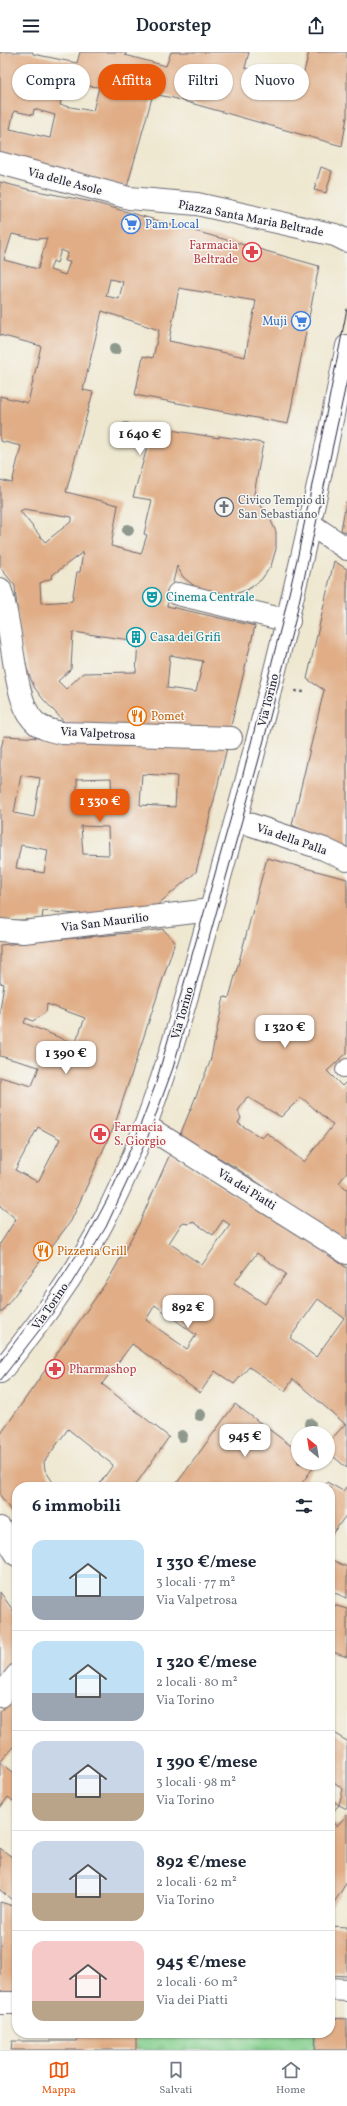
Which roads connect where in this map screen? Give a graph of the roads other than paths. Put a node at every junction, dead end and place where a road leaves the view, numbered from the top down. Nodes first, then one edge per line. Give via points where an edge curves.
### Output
1 (0, 163) edge
2 (129, 198) joint
3 (347, 242) edge
4 (347, 346) edge
5 (310, 524) junction
6 (347, 549) edge
7 (0, 589) edge
8 (178, 594) dead end
9 (289, 621) junction
10 (232, 738) dead end
11 (237, 820) junction
12 (347, 860) edge
13 (211, 910) junction
14 (0, 930) edge
15 (146, 1126) junction
16 (347, 1253) edge
17 (0, 1372) edge
18 (0, 1528) edge
19 (12, 1547) edge
20 (12, 1681) edge
21 (0, 1696) edge
22 (335, 1989) edge
23 (347, 1990) edge
24 (0, 2003) edge
25 (12, 2003) edge

1 - 2 street, Via delle Asole
2 - 3 street, Piazza Santa Maria Beltrade via 196,204 335,235
4 - 5 street, Via Torino
5 - 6 street
5 - 9 street, Via Torino
7 - 10 street, Via Valpetrosa via 6,604 20,696 34,721 46,730
8 - 9 street
9 - 11 street, Via Torino
11 - 12 street, Via della Palla via 324,849
11 - 13 street, Via Torino
13 - 14 street, Via San Maurilio via 23,932
13 - 15 street, Via Torino via 171,1052
15 - 16 street, Via dei Piatti
15 - 17 street, Via Torino via 111,1205 90,1244 34,1329
18 - 19 street
20 - 21 street
22 - 23 street
24 - 25 street

